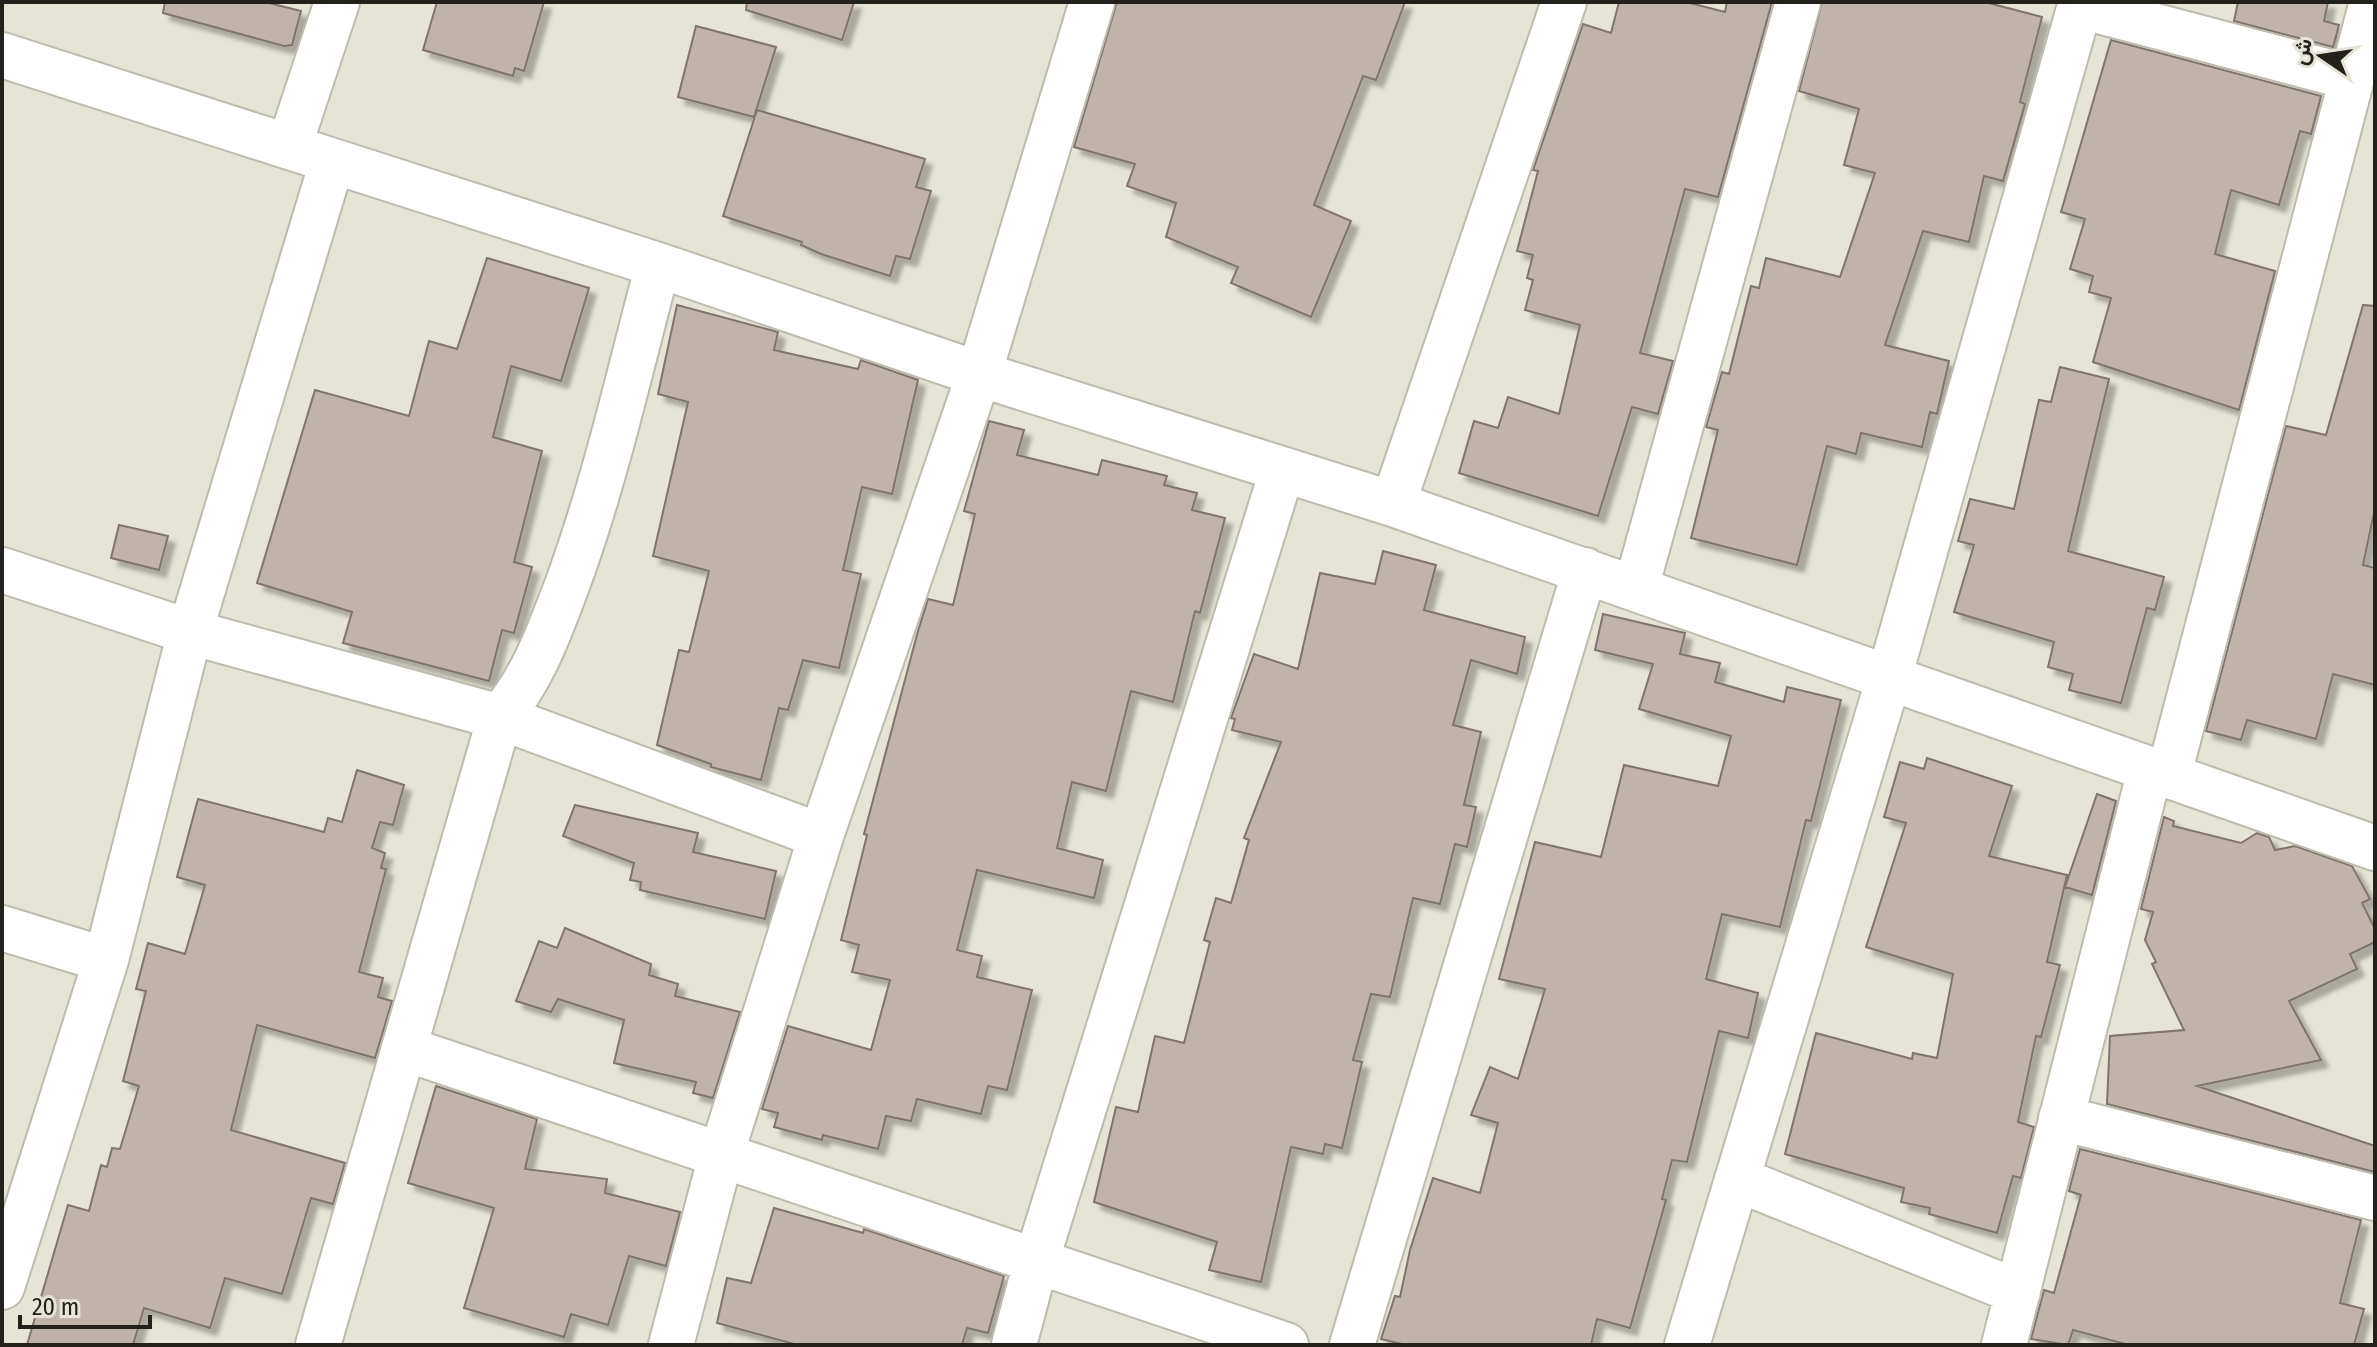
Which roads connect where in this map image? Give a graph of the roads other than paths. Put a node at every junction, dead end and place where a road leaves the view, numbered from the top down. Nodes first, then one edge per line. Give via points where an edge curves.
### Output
1 (337, 2) edge
2 (1092, 2) edge
3 (1564, 2) edge
4 (1798, 2) edge
5 (2372, 2) edge
6 (2080, 4) edge
7 (2, 55) edge
8 (2352, 78) junction
9 (289, 147) junction
10 (332, 162) junction
11 (658, 265) junction
12 (979, 374) junction
13 (1282, 471) junction
14 (1393, 504) junction
15 (2, 570) edge
16 (1585, 570) junction
17 (1636, 588) junction
18 (190, 632) junction
19 (1889, 678) junction
20 (500, 717) junction
21 (2159, 772) junction
22 (821, 836) junction
23 (2375, 848) edge
24 (2, 928) edge
25 (106, 960) junction
26 (406, 1049) junction
27 (2061, 1118) junction
28 (722, 1152) junction
29 (1737, 1179) junction
30 (2375, 1198) edge
31 (1036, 1262) junction
32 (2, 1287) edge
33 (2018, 1292) junction
34 (318, 1345) edge
35 (671, 1345) edge
36 (1014, 1345) edge
37 (1286, 1345) edge
38 (1352, 1345) edge
39 (1687, 1345) edge
40 (2004, 1345) edge

1 - 9 street
2 - 12 street
3 - 14 street
4 - 17 street
5 - 8 street
6 - 8 street
6 - 19 street
7 - 9 street
8 - 21 street
9 - 10 street
10 - 11 street
10 - 18 street
11 - 12 street
11 - 20 street via 587,530 543,649 524,688
12 - 13 street
12 - 22 street
13 - 14 street
13 - 31 street
14 - 16 street
15 - 18 street
16 - 17 street
16 - 38 street
17 - 19 street
18 - 20 street
18 - 25 street
19 - 21 street
19 - 29 street
20 - 22 street
20 - 26 street
21 - 23 street
21 - 27 street
22 - 28 street
24 - 25 street
25 - 32 street
26 - 28 street
26 - 34 street
27 - 30 street
27 - 33 street
28 - 31 street
28 - 35 street
29 - 33 street
29 - 39 street
31 - 36 street
31 - 37 street
33 - 40 street

